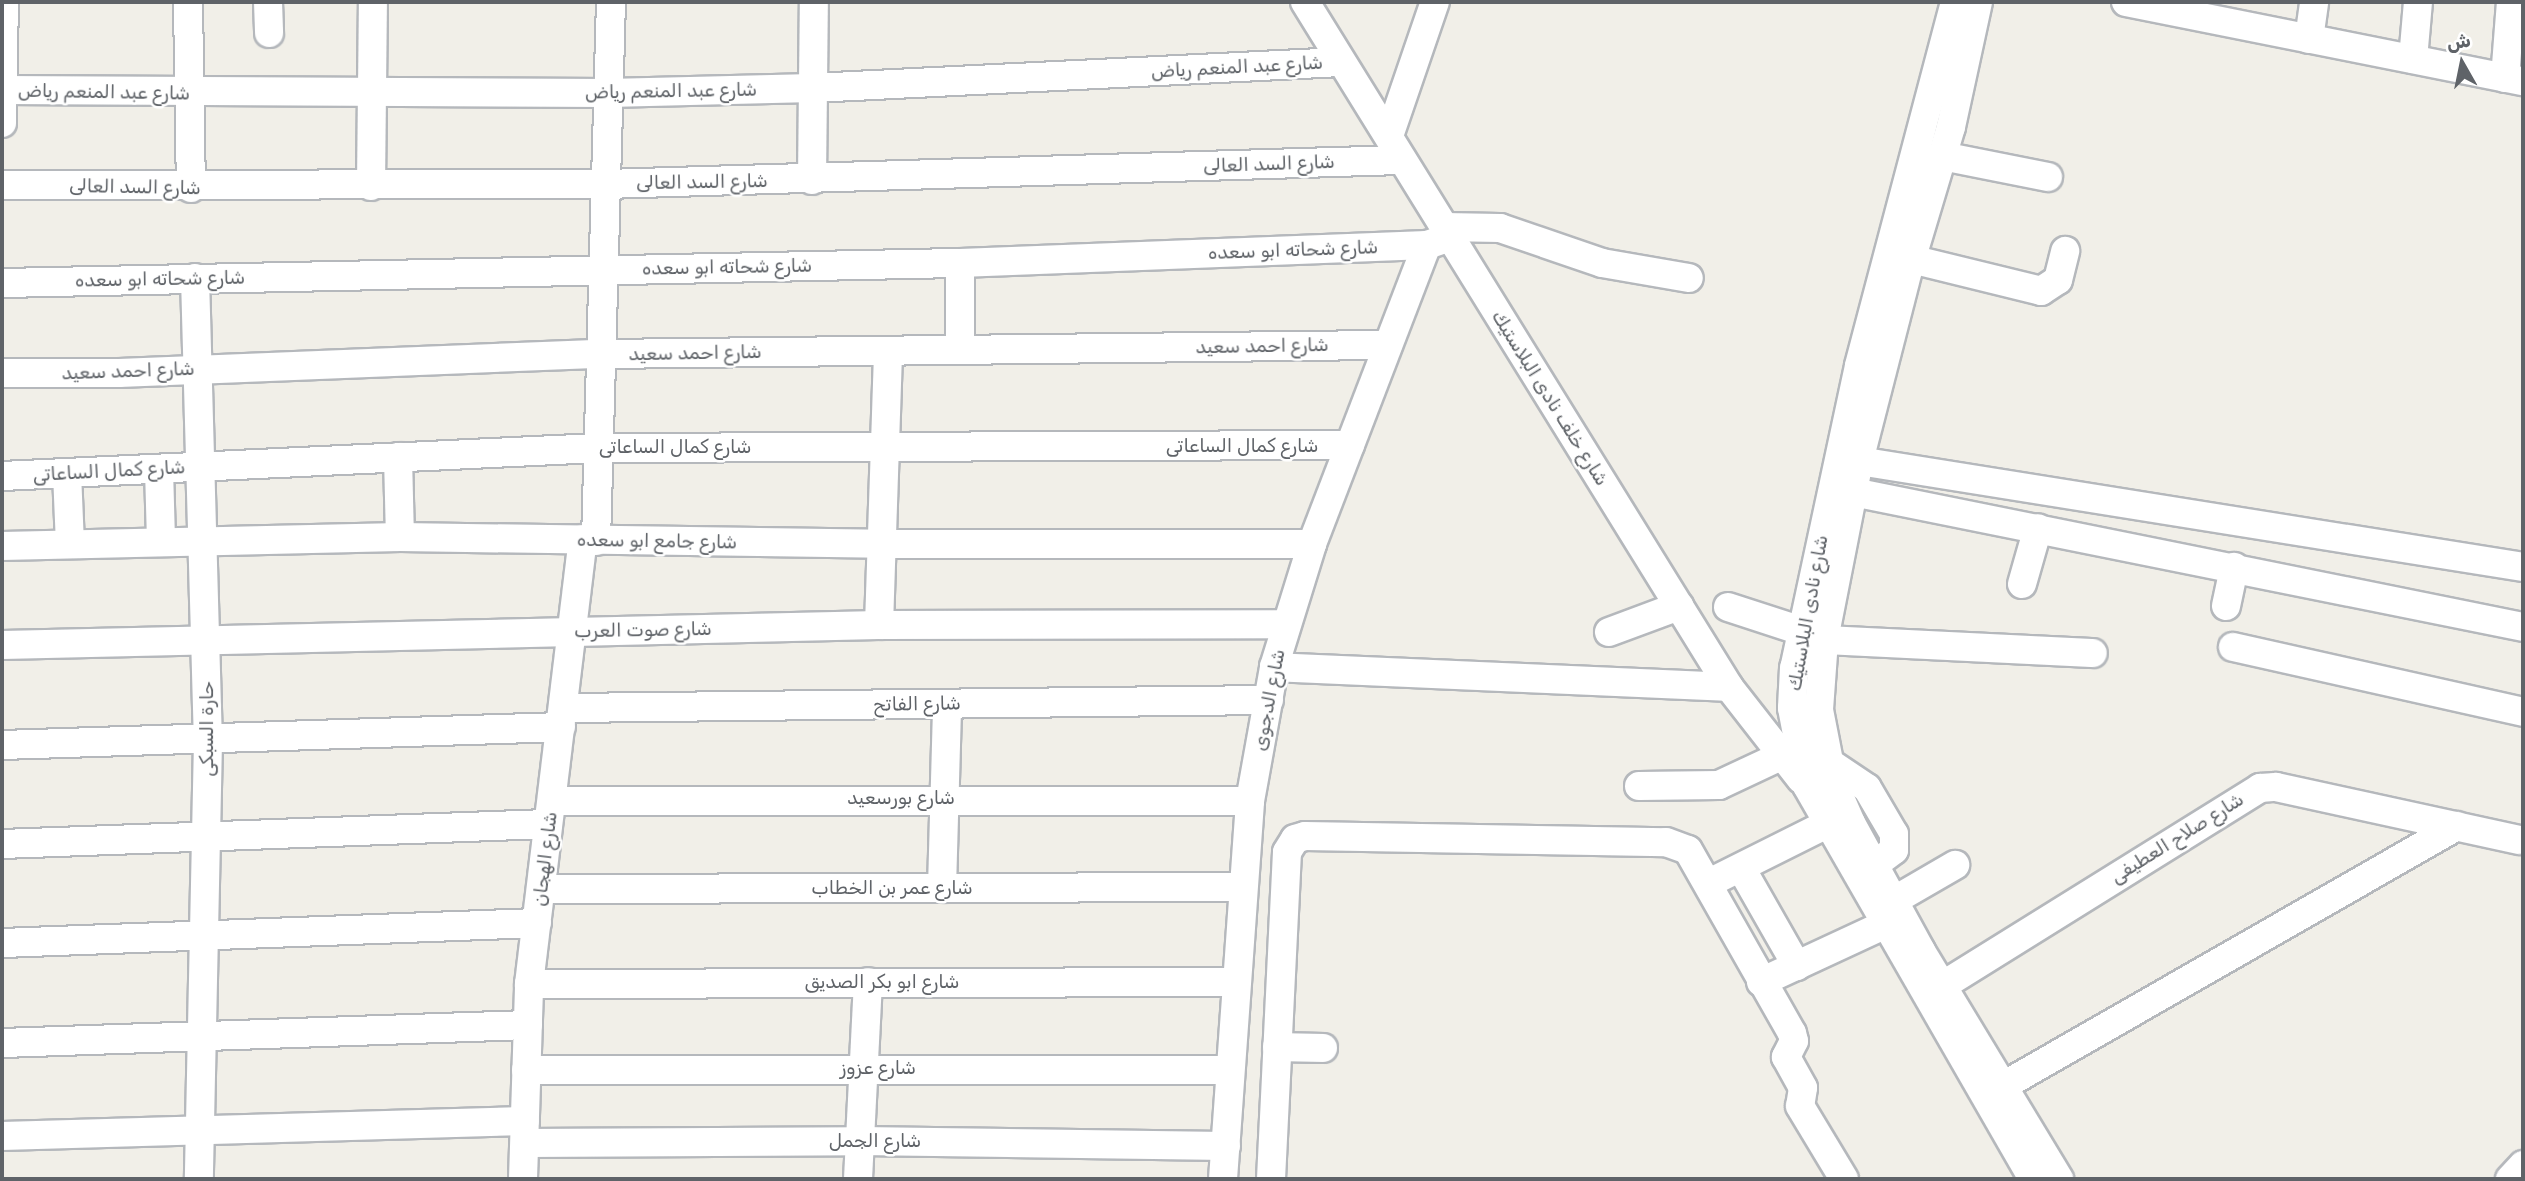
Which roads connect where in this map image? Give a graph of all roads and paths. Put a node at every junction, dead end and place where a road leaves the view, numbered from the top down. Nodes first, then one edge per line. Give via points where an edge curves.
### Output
1 (4, 2) edge
2 (188, 2) edge
3 (268, 2) edge
4 (373, 2) edge
5 (611, 2) edge
6 (814, 2) edge
7 (1305, 2) edge
8 (1435, 2) edge
9 (1955, 2) edge
10 (1978, 2) edge
11 (2126, 2) edge
12 (2314, 2) edge
13 (2418, 2) edge
14 (2511, 2) edge
15 (2223, 11) edge
16 (269, 33) dead end
17 (2309, 39) junction
18 (2413, 59) junction
19 (1340, 62) junction
20 (2514, 80) edge
21 (813, 88) junction
22 (2, 90) edge
23 (190, 93) junction
24 (608, 93) junction
25 (372, 94) junction
26 (2, 123) edge
27 (1395, 148) junction
28 (1942, 156) junction
29 (2048, 177) dead end
30 (811, 180) junction
31 (606, 184) junction
32 (2, 186) edge
33 (371, 186) junction
34 (191, 188) junction
35 (1440, 236) junction
36 (2065, 251) dead end
37 (1911, 259) junction
38 (960, 263) junction
39 (603, 269) junction
40 (195, 278) junction
41 (1689, 278) dead end
42 (2, 284) edge
43 (1388, 345) junction
44 (960, 349) junction
45 (888, 351) junction
46 (601, 354) junction
47 (200, 369) junction
48 (2, 373) edge
49 (1350, 445) junction
50 (885, 446) junction
51 (599, 448) junction
52 (398, 457) junction
53 (1859, 461) junction
54 (201, 467) junction
55 (159, 469) junction
56 (67, 474) junction
57 (2, 476) edge
58 (1853, 492) junction
59 (2038, 528) junction
60 (400, 537) junction
61 (201, 538) junction
62 (160, 540) junction
63 (590, 540) junction
64 (70, 544) junction
65 (881, 544) junction
66 (1312, 544) junction
67 (2, 546) edge
68 (2234, 567) junction
69 (2523, 567) edge
70 (2022, 584) dead end
71 (1679, 606) junction
72 (2226, 606) dead end
73 (1728, 607) dead end
74 (1284, 624) junction
75 (879, 625) junction
76 (2523, 627) edge
77 (575, 631) junction
78 (1609, 632) dead end
79 (1813, 635) junction
80 (207, 641) junction
81 (2, 645) edge
82 (2233, 647) dead end
83 (2093, 653) dead end
84 (1274, 667) junction
85 (1729, 687) junction
86 (1269, 700) junction
87 (947, 704) junction
88 (2523, 712) edge
89 (563, 717) junction
90 (208, 741) junction
91 (2, 745) edge
92 (1783, 755) junction
93 (1639, 786) dead end
94 (1807, 786) junction
95 (944, 798) junction
96 (1250, 801) junction
97 (550, 812) junction
98 (1827, 824) junction
99 (2457, 826) junction
100 (206, 839) junction
101 (2519, 839) dead end
102 (2, 844) edge
103 (1955, 866) dead end
104 (1741, 868) junction
105 (1709, 883) junction
106 (1241, 887) junction
107 (942, 888) junction
108 (542, 889) junction
109 (1888, 913) junction
110 (537, 923) junction
111 (206, 936) junction
112 (2, 943) edge
113 (1797, 966) junction
114 (868, 982) junction
115 (1234, 982) junction
116 (1761, 982) junction
117 (529, 984) junction
118 (1942, 986) junction
119 (528, 1025) junction
120 (203, 1036) junction
121 (2, 1043) edge
122 (1277, 1047) junction
123 (1324, 1048) dead end
124 (863, 1068) junction
125 (526, 1070) junction
126 (1230, 1070) junction
127 (2003, 1086) junction
128 (201, 1130) junction
129 (525, 1132) junction
130 (2, 1136) edge
131 (860, 1141) junction
132 (1226, 1146) junction
133 (2523, 1165) edge
134 (200, 1179) edge
135 (523, 1179) edge
136 (858, 1179) edge
137 (1223, 1179) edge
138 (1271, 1179) edge
139 (1844, 1179) edge
140 (2033, 1179) edge
141 (2059, 1179) edge
142 (2510, 1179) edge

1 - 22 street
2 - 23 street
3 - 16 street
4 - 25 street
5 - 24 street, شارع الهجان
6 - 21 street
7 - 19 street, شارع خلف نادى البلاستيك
8 - 27 street
9 - 79 street, شارع نادى البلاستيك via 1859,366
10 - 28 street, شارع نادى البلاستيك
11 - 15 street
12 - 17 street
13 - 18 street
14 - 20 street
15 - 17 street
17 - 18 street
18 - 20 street
19 - 21 street, شارع عبد المنعم رياض
19 - 27 street, شارع خلف نادى البلاستيك
21 - 24 street, شارع عبد المنعم رياض
21 - 30 street
22 - 23 street, شارع عبد المنعم رياض
22 - 26 street
23 - 25 street, شارع عبد المنعم رياض
23 - 34 street
24 - 25 street, شارع عبد المنعم رياض
24 - 31 street, شارع الهجان
25 - 33 street
27 - 30 street, شارع السد العالى
27 - 35 street, شارع خلف نادى البلاستيك
28 - 29 street
28 - 37 street, شارع نادى البلاستيك
30 - 31 street, شارع السد العالى
31 - 33 street, شارع السد العالى
31 - 39 street, شارع الهجان
32 - 34 street, شارع السد العالى
33 - 34 street, شارع السد العالى
35 - 38 street, شارع شحاته ابو سعده
35 - 41 street, شارع شحاته ابو سعده via 1500,228 1602,263
35 - 43 street, شارع الدجوى
35 - 71 street, شارع خلف نادى البلاستيك
36 - 37 street via 2058,280 2041,291
37 - 53 street, شارع نادى البلاستيك
38 - 39 street, شارع شحاته ابو سعده
38 - 44 street
39 - 40 street, شارع شحاته ابو سعده
39 - 46 street, شارع الهجان
40 - 42 street, شارع شحاته ابو سعده
40 - 47 street, حارة السبكى
43 - 44 street, شارع احمد سعيد
43 - 49 street, شارع الدجوى
44 - 45 street, شارع احمد سعيد
45 - 46 street, شارع احمد سعيد
45 - 50 street
46 - 47 street, شارع احمد سعيد
46 - 51 street, شارع الهجان
47 - 48 street, شارع احمد سعيد
47 - 54 street, حارة السبكى
49 - 50 street, شارع كمال الساعاتى
49 - 66 street, شارع الدجوى
50 - 51 street, شارع كمال الساعاتى
50 - 65 street
51 - 52 street, شارع كمال الساعاتى
51 - 63 street, شارع الهجان
52 - 54 street, شارع كمال الساعاتى
52 - 60 street
53 - 58 street, شارع نادى البلاستيك
53 - 69 street
54 - 55 street, شارع كمال الساعاتى
54 - 61 street, حارة السبكى
55 - 56 street, شارع كمال الساعاتى
55 - 62 street
56 - 57 street, شارع كمال الساعاتى
56 - 64 street
58 - 59 street
58 - 79 street, شارع نادى البلاستيك
59 - 68 street
59 - 70 street
60 - 61 street, شارع جامع ابو سعده
60 - 63 street, شارع جامع ابو سعده
61 - 62 street, شارع جامع ابو سعده
61 - 80 street, حارة السبكى
62 - 64 street, شارع جامع ابو سعده
63 - 65 street, شارع جامع ابو سعده
63 - 77 street, شارع الهجان
64 - 67 street, شارع جامع ابو سعده
65 - 66 street, شارع جامع ابو سعده
65 - 75 street
66 - 74 street, شارع الدجوى
68 - 72 street
68 - 76 street
71 - 78 street
71 - 85 street, شارع خلف نادى البلاستيك
73 - 79 street
74 - 75 street, شارع صوت العرب
74 - 84 street, شارع الدجوى
75 - 77 street, شارع صوت العرب
77 - 80 street, شارع صوت العرب
77 - 89 street, شارع الهجان
79 - 83 street
79 - 94 street, شارع نادى البلاستيك via 1792,708
79 - 109 street, شارع نادى البلاستيك via 1827,761 1851,824 1874,865
80 - 81 street, شارع صوت العرب
80 - 90 street, حارة السبكى
82 - 88 street
84 - 85 street
84 - 86 street, شارع الدجوى
85 - 92 street, شارع خلف نادى البلاستيك
86 - 87 street, شارع الفاتح
86 - 96 street, شارع الدجوى
87 - 89 street, شارع الفاتح
87 - 95 street
89 - 90 street, شارع الفاتح
89 - 97 street, شارع الهجان
90 - 91 street, شارع الفاتح
90 - 100 street, حارة السبكى
92 - 93 street via 1719,785
92 - 94 street, شارع خلف نادى البلاستيك
94 - 98 street, شارع نادى البلاستيك
95 - 96 street, شارع بورسعيد
95 - 97 street, شارع بورسعيد
95 - 107 street
96 - 106 street, شارع الدجوى
97 - 100 street, شارع بورسعيد
97 - 108 street, شارع الهجان
98 - 104 street
98 - 109 street, شارع نادى البلاستيك
99 - 101 street, شارع صلاح العطيفى
99 - 118 street, شارع صلاح العطيفى via 2276,787 2260,788
99 - 127 street
100 - 102 street, شارع بورسعيد
100 - 111 street, حارة السبكى
103 - 109 street
104 - 105 street
104 - 113 street
105 - 116 street
105 - 122 street via 1694,855 1666,842 1300,837 1287,852
106 - 107 street, شارع عمر بن الخطاب
106 - 115 street, شارع الدجوى
107 - 108 street, شارع عمر بن الخطاب
108 - 110 street, شارع الهجان
109 - 113 street
109 - 118 street, شارع نادى البلاستيك
109 - 140 street, شارع نادى البلاستيك
110 - 111 street
110 - 117 street, شارع الهجان
111 - 112 street
111 - 120 street, حارة السبكى
113 - 116 street
114 - 115 street, شارع ابو بكر الصديق
114 - 117 street, شارع ابو بكر الصديق
114 - 124 street
115 - 126 street, شارع الدجوى
116 - 139 street via 1794,1037 1786,1057 1803,1088 1800,1106
117 - 119 street, شارع الهجان
118 - 127 street, شارع نادى البلاستيك
119 - 120 street
119 - 125 street, شارع الهجان
120 - 121 street
120 - 128 street, حارة السبكى
122 - 123 street
122 - 138 street
124 - 125 street, شارع عزوز
124 - 126 street, شارع عزوز
124 - 131 street
125 - 129 street, شارع الهجان
126 - 132 street, شارع الدجوى
127 - 141 street, شارع نادى البلاستيك
128 - 129 street, شارع الجمل
128 - 130 street, شارع الجمل
128 - 134 street, حارة السبكى
129 - 131 street, شارع الجمل
129 - 135 street, شارع الهجان
131 - 132 street, شارع الجمل
131 - 136 street
132 - 137 street, شارع الدجوى
133 - 142 street

